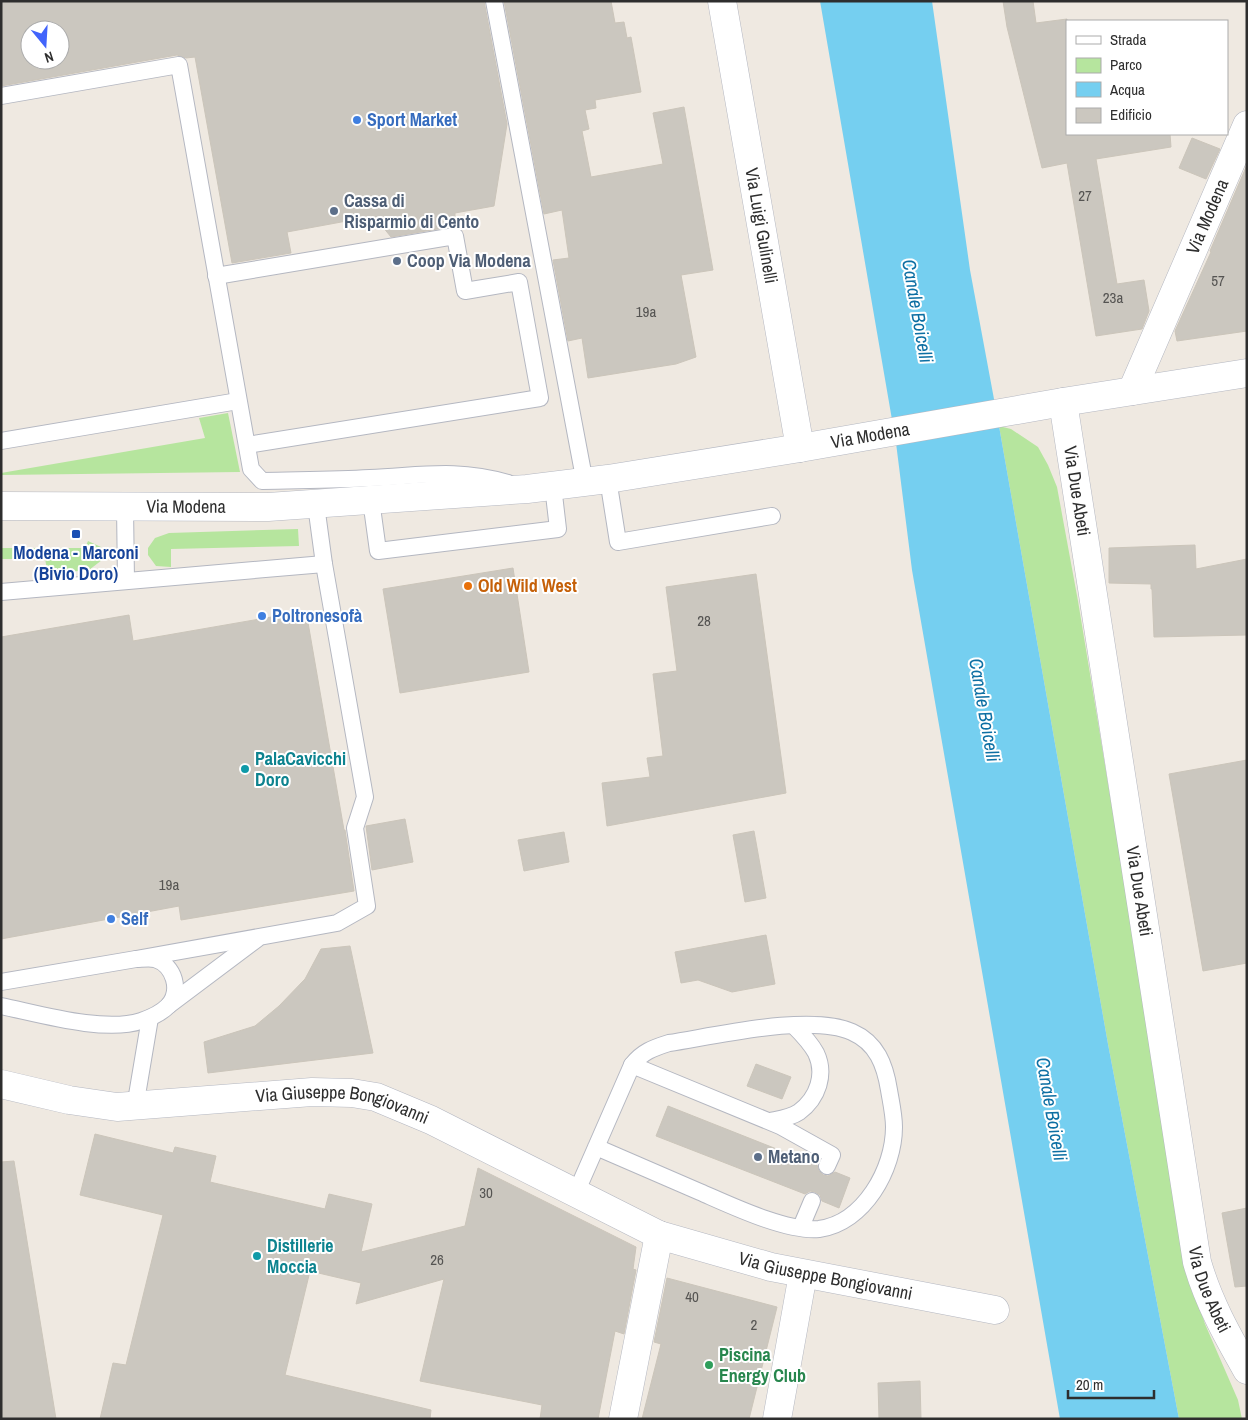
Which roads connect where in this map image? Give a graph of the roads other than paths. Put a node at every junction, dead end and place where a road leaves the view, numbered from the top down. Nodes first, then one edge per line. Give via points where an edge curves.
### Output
1 (494, 1) edge
2 (722, 1) edge
3 (1, 96) edge
4 (1247, 124) edge
5 (216, 276) junction
6 (1247, 373) edge
7 (1132, 391) junction
8 (1064, 402) junction
9 (240, 408) junction
10 (1, 441) edge
11 (247, 445) junction
12 (800, 448) junction
13 (596, 481) junction
14 (540, 488) junction
15 (370, 500) junction
16 (316, 505) junction
17 (1, 506) edge
18 (125, 507) junction
19 (772, 516) dead end
20 (324, 564) junction
21 (126, 581) junction
22 (1, 592) edge
23 (259, 937) junction
24 (136, 958) junction
25 (1, 982) edge
26 (169, 1005) junction
27 (1, 1006) edge
28 (150, 1018) junction
29 (794, 1026) junction
30 (632, 1065) junction
31 (1, 1084) edge
32 (135, 1107) junction
33 (770, 1121) junction
34 (596, 1147) junction
35 (827, 1166) dead end
36 (576, 1193) junction
37 (812, 1201) dead end
38 (801, 1227) junction
39 (659, 1235) junction
40 (803, 1274) junction
41 (994, 1310) dead end
42 (1247, 1370) edge
43 (623, 1419) edge
44 (777, 1419) edge

1 - 13 lane
2 - 12 street, Via Luigi Gulinelli
3 - 5 lane via 179,65
4 - 7 street, Via Modena
5 - 9 lane
5 - 11 lane via 455,236 464,291 519,282 540,398
6 - 7 street, Via Modena
7 - 8 street, Via Modena
8 - 12 street, Via Modena
8 - 42 street, Via Due Abeti via 1197,1262 1218,1317
9 - 10 lane
9 - 11 lane
11 - 14 lane via 251,469 262,480 434,473 466,474
12 - 13 street, Via Modena
13 - 14 street, Via Modena
13 - 19 lane via 618,542
14 - 15 street, Via Modena
14 - 15 lane via 558,529 378,552
15 - 16 street, Via Modena
16 - 18 street, Via Modena
16 - 20 lane
17 - 18 street, Via Modena
18 - 21 lane
20 - 21 lane
20 - 23 lane via 365,798 355,828 367,906 337,923
21 - 22 lane
23 - 24 lane
23 - 26 lane
24 - 25 lane
24 - 26 lane via 154,959 168,966 173,975 174,990
26 - 28 lane
27 - 28 lane via 101,1026 125,1025
28 - 32 lane
29 - 30 lane via 669,1043 640,1055
29 - 33 lane via 809,1041 816,1054 821,1080 809,1103 799,1112
29 - 38 lane via 836,1027 851,1031 872,1046 887,1078 894,1129 881,1181 870,1198 846,1219 818,1229
30 - 33 lane
30 - 34 lane
31 - 32 street, Via Giuseppe Bongiovanni via 95,1105
32 - 36 street, Via Giuseppe Bongiovanni via 312,1092 376,1097 432,1120
33 - 35 lane via 832,1155
34 - 36 lane
34 - 38 lane via 747,1212
36 - 39 street, Via Giuseppe Bongiovanni
37 - 38 lane
39 - 40 street, Via Giuseppe Bongiovanni
39 - 43 street
40 - 41 street, Via Giuseppe Bongiovanni
40 - 44 street

